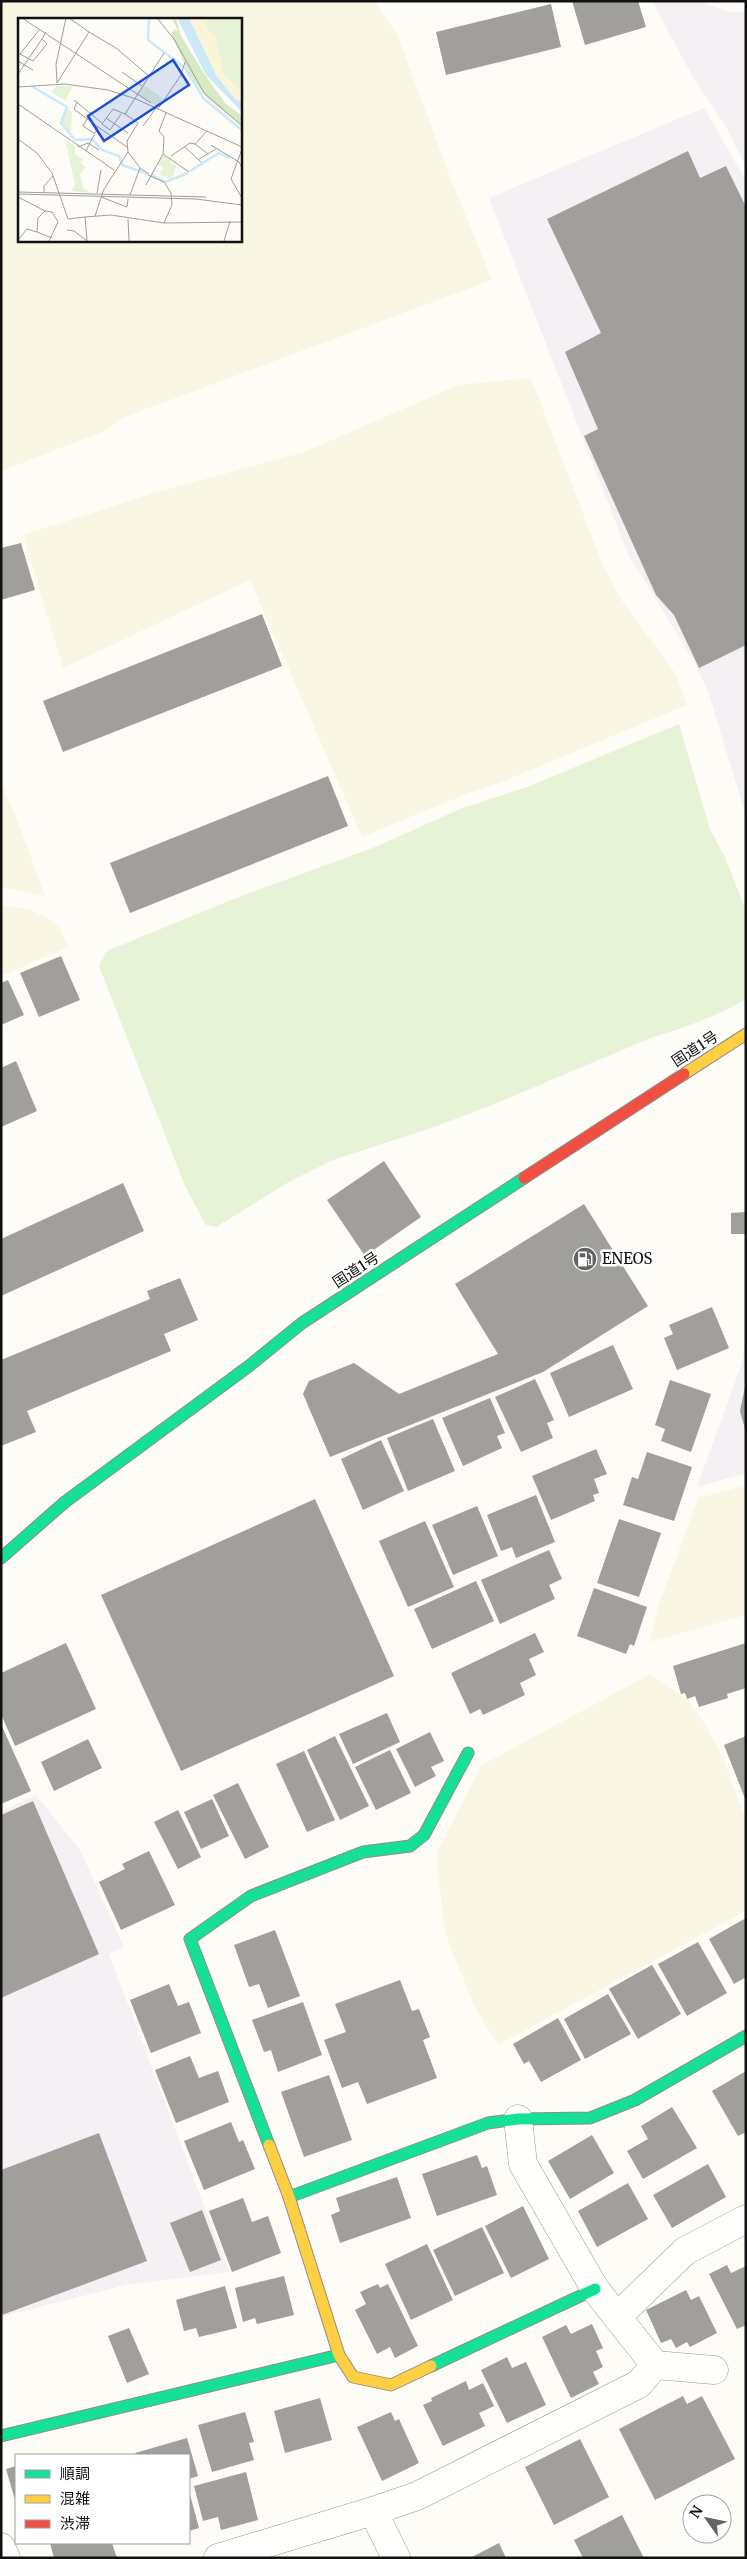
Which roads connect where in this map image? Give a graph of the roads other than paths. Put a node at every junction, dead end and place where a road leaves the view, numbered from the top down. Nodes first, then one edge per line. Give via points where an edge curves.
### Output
1 (746, 1034) edge
2 (1, 1558) edge
3 (468, 1754) dead end
4 (746, 2036) edge
5 (518, 2119) junction
6 (290, 2197) junction
7 (746, 2218) edge
8 (595, 2289) junction
9 (617, 2317) junction
10 (339, 2355) junction
11 (655, 2365) junction
12 (714, 2370) dead end
13 (1, 2436) edge
14 (373, 2511) junction
15 (1, 2547) edge
16 (6, 2558) edge
17 (218, 2558) edge
18 (396, 2558) edge

1 - 2 main road, 国道1号 via 302,1323 65,1502
3 - 6 main road via 424,1835 410,1846 363,1852 251,1896 190,1939
4 - 5 main road via 635,2100 590,2118
5 - 6 main road via 488,2123
5 - 8 street via 523,2164
6 - 10 main road
7 - 9 street via 685,2251
8 - 9 street
8 - 10 main road via 391,2385 353,2377
9 - 11 street
10 - 13 main road
11 - 12 street
11 - 14 street via 639,2384 417,2496
14 - 17 street
14 - 18 street
15 - 16 street

